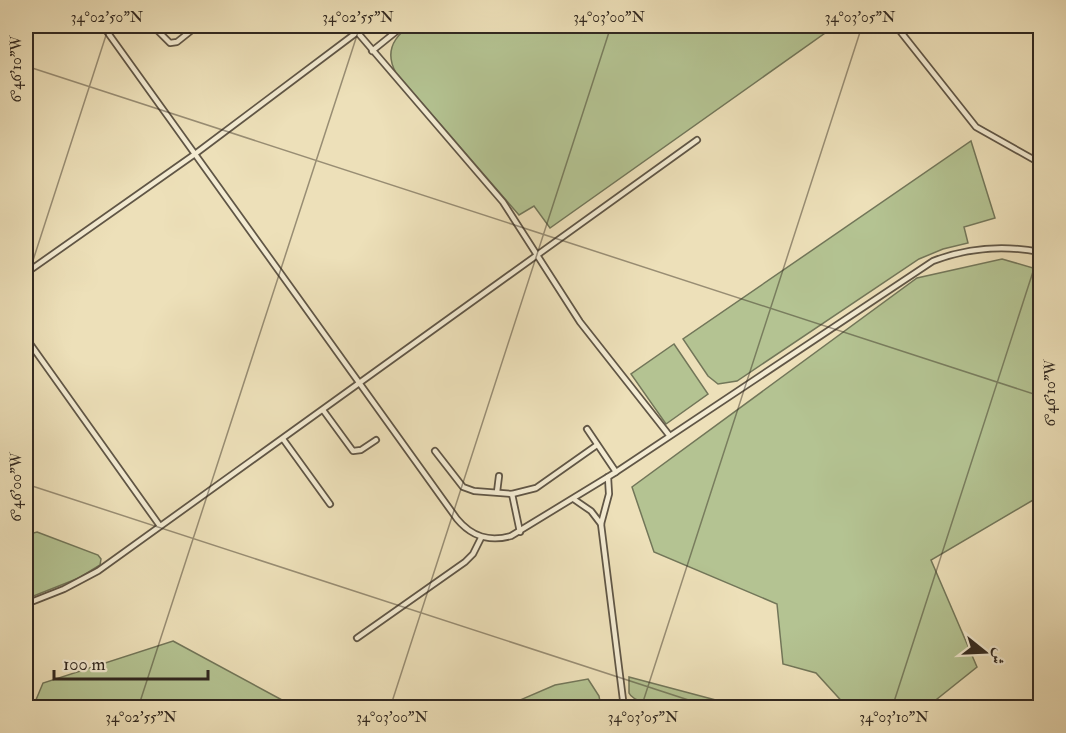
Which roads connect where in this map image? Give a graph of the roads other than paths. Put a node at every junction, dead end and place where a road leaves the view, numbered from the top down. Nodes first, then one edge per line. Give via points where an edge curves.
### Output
1 (103, 26) edge
2 (153, 26) edge
3 (197, 26) edge
4 (352, 26) edge
5 (403, 26) edge
6 (896, 26) edge
7 (356, 33) junction
8 (372, 51) junction
9 (697, 140) dead end
10 (195, 154) junction
11 (1041, 163) edge
12 (1041, 252) edge
13 (536, 256) junction
14 (26, 273) edge
15 (26, 338) edge
16 (360, 383) junction
17 (323, 410) junction
18 (587, 429) dead end
19 (669, 435) junction
20 (283, 439) junction
21 (376, 440) dead end
22 (597, 445) junction
23 (435, 451) dead end
24 (616, 472) junction
25 (499, 476) dead end
26 (609, 477) junction
27 (497, 492) junction
28 (513, 494) junction
29 (574, 500) junction
30 (330, 504) dead end
31 (601, 524) junction
32 (160, 526) junction
33 (520, 532) junction
34 (481, 538) junction
35 (26, 604) edge
36 (357, 638) dead end
37 (624, 708) edge

1 - 10 lane
2 - 3 lane via 170,43
4 - 7 lane
5 - 8 lane
6 - 11 lane via 976,127
7 - 8 lane
7 - 10 lane
8 - 13 lane via 503,202
9 - 13 lane
10 - 14 lane
10 - 16 lane
12 - 19 lane via 987,249 933,261
13 - 16 lane
13 - 19 lane via 592,339
15 - 32 lane
16 - 17 lane
16 - 34 lane via 457,519
17 - 20 lane
17 - 21 lane via 353,452
18 - 22 lane
19 - 24 lane
20 - 30 lane
20 - 32 lane
22 - 24 lane
22 - 28 lane via 536,488
23 - 27 lane via 463,487
24 - 26 lane
25 - 27 lane
26 - 29 lane
26 - 31 lane
27 - 28 lane
28 - 33 lane
29 - 31 lane via 591,511
29 - 33 lane
31 - 37 lane
32 - 35 lane via 83,580
33 - 34 lane via 501,539
34 - 36 lane via 465,562

